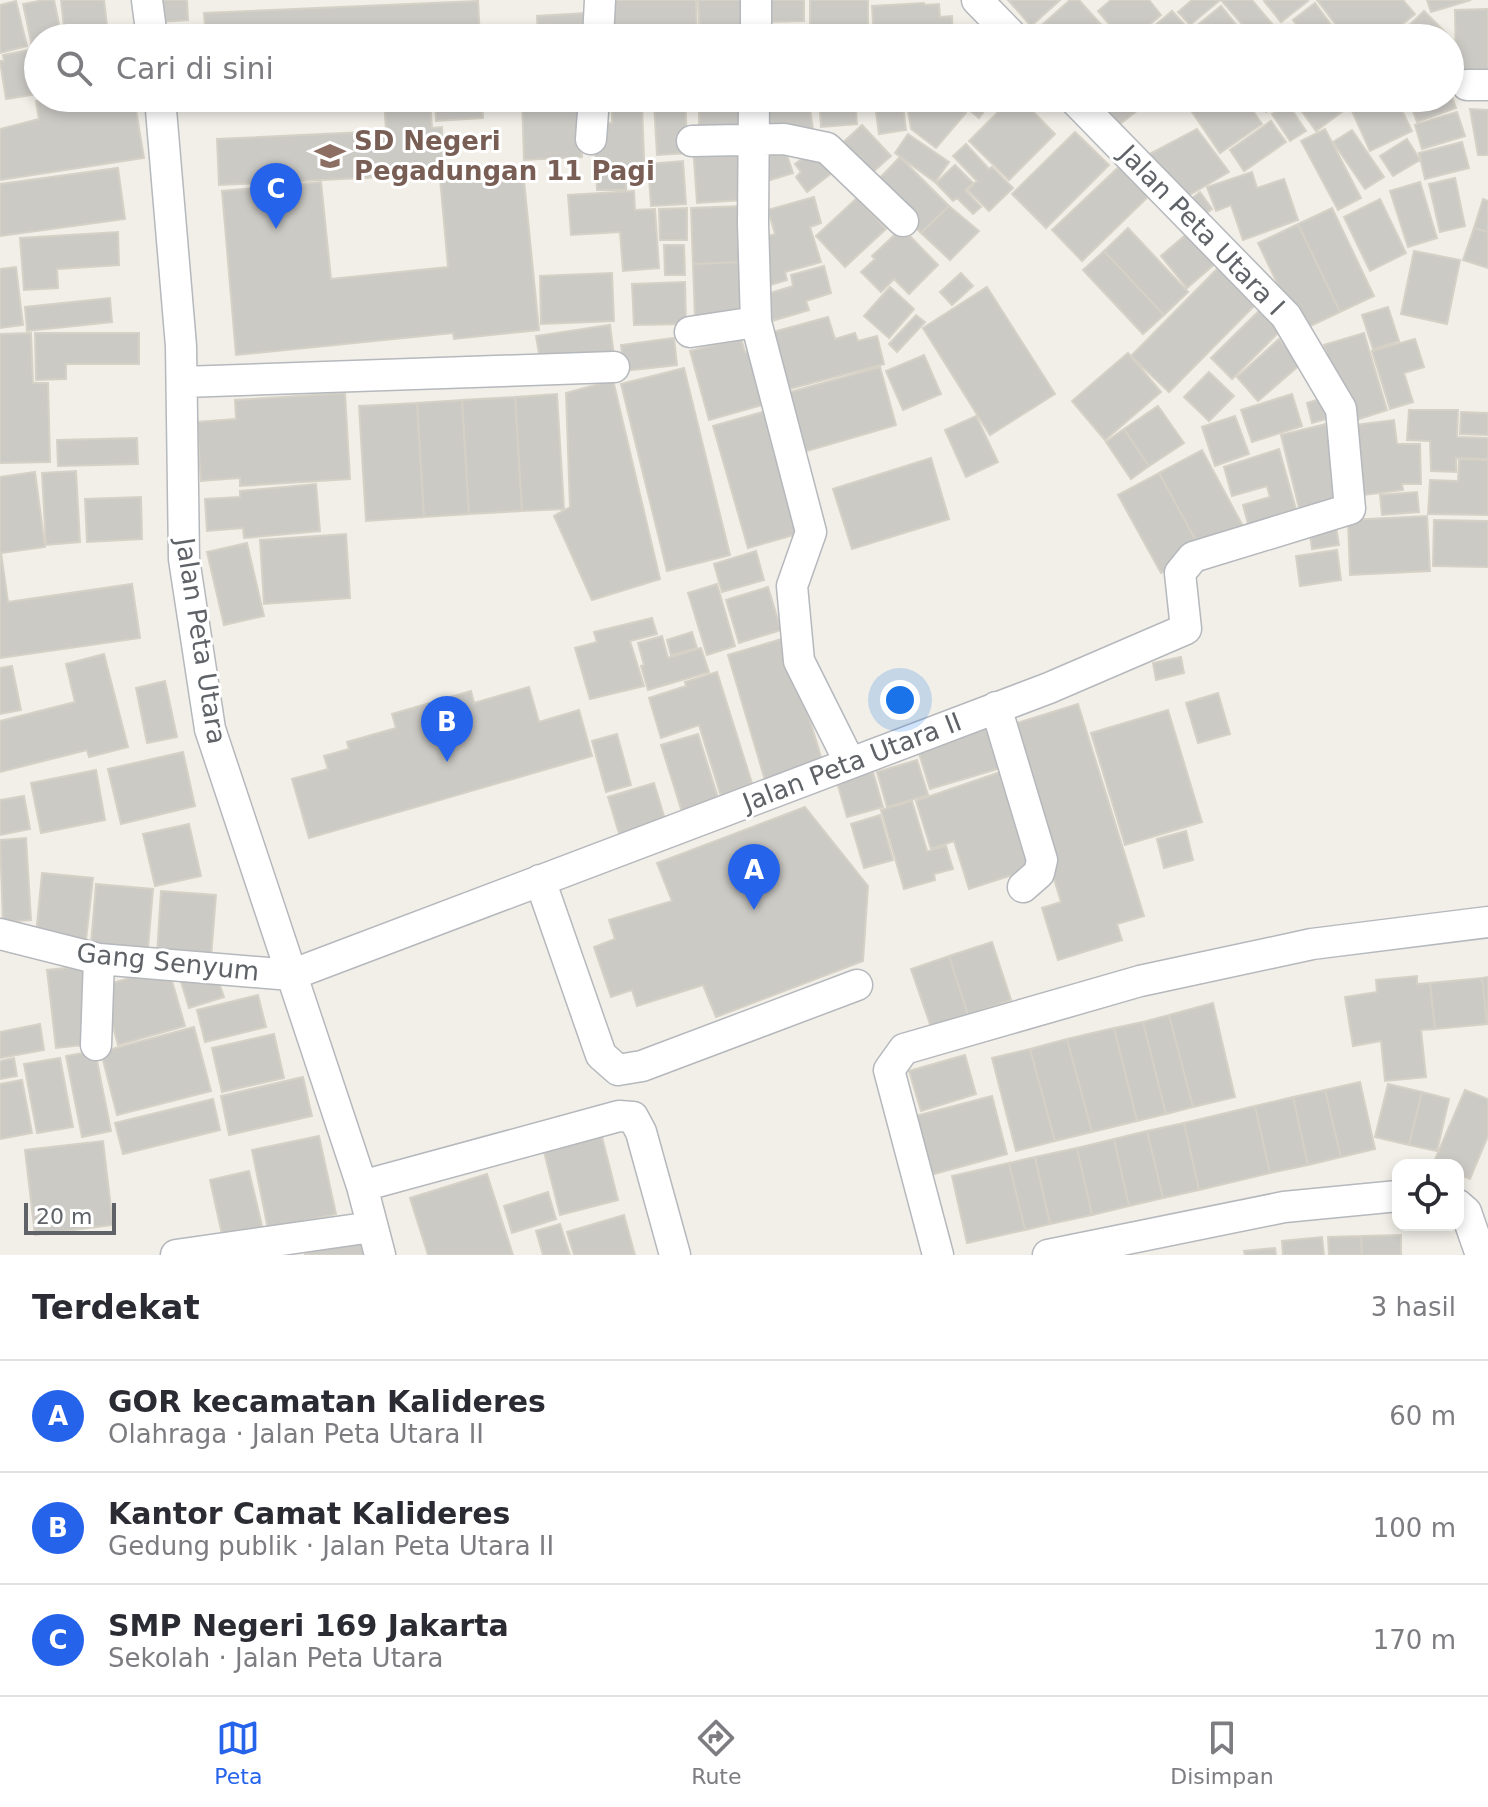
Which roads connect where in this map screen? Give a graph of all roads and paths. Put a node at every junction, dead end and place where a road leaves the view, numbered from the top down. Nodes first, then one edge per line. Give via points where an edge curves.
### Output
1 (147, 0) edge
2 (600, 0) edge
3 (756, 0) edge
4 (977, 0) edge
5 (150, 24) edge
6 (599, 24) edge
7 (756, 24) edge
8 (1000, 24) edge
9 (161, 112) edge
10 (593, 112) edge
11 (754, 112) edge
12 (1087, 112) edge
13 (591, 139) dead end
14 (754, 140) junction
15 (692, 141) dead end
16 (903, 221) dead end
17 (756, 322) junction
18 (690, 332) dead end
19 (614, 367) dead end
20 (183, 382) junction
21 (1350, 509) joint
22 (996, 707) junction
23 (850, 763) junction
24 (540, 880) junction
25 (1023, 887) dead end
26 (1488, 922) edge
27 (0, 934) edge
28 (99, 959) junction
29 (291, 975) junction
30 (857, 985) dead end
31 (96, 1045) dead end
32 (362, 1186) junction
33 (1392, 1197) edge
34 (1464, 1210) edge
35 (376, 1241) edge
36 (176, 1255) edge
37 (675, 1255) edge
38 (938, 1255) edge
39 (1048, 1255) edge
40 (1481, 1255) edge

1 - 5 street
2 - 6 street
3 - 7 street
4 - 8 street
9 - 20 street, Jalan Peta Utara
10 - 13 street
11 - 14 street
12 - 21 street, Jalan Peta Utara I via 1286,316 1341,409
14 - 15 street
14 - 16 street via 784,139 827,148
14 - 17 street
17 - 18 street
17 - 23 street via 811,532 792,586 799,661
19 - 20 street
20 - 29 street, Jalan Peta Utara via 184,559 210,729
21 - 22 street, Jalan Peta Utara II via 1193,557 1180,573 1186,629
22 - 23 street, Jalan Peta Utara II
22 - 25 street via 1042,860 1039,873
23 - 24 street, Jalan Peta Utara II
24 - 29 street, Jalan Peta Utara II
24 - 30 street via 601,1055 618,1070 642,1066
26 - 38 street via 1312,944 1140,981 904,1049 889,1070
27 - 28 street, Gang Senyum
28 - 29 street, Gang Senyum
28 - 31 street
29 - 32 street, Jalan Peta Utara
32 - 35 street, Jalan Peta Utara
32 - 37 street via 619,1116 633,1117
33 - 39 street via 1284,1207
34 - 40 street
35 - 36 street

